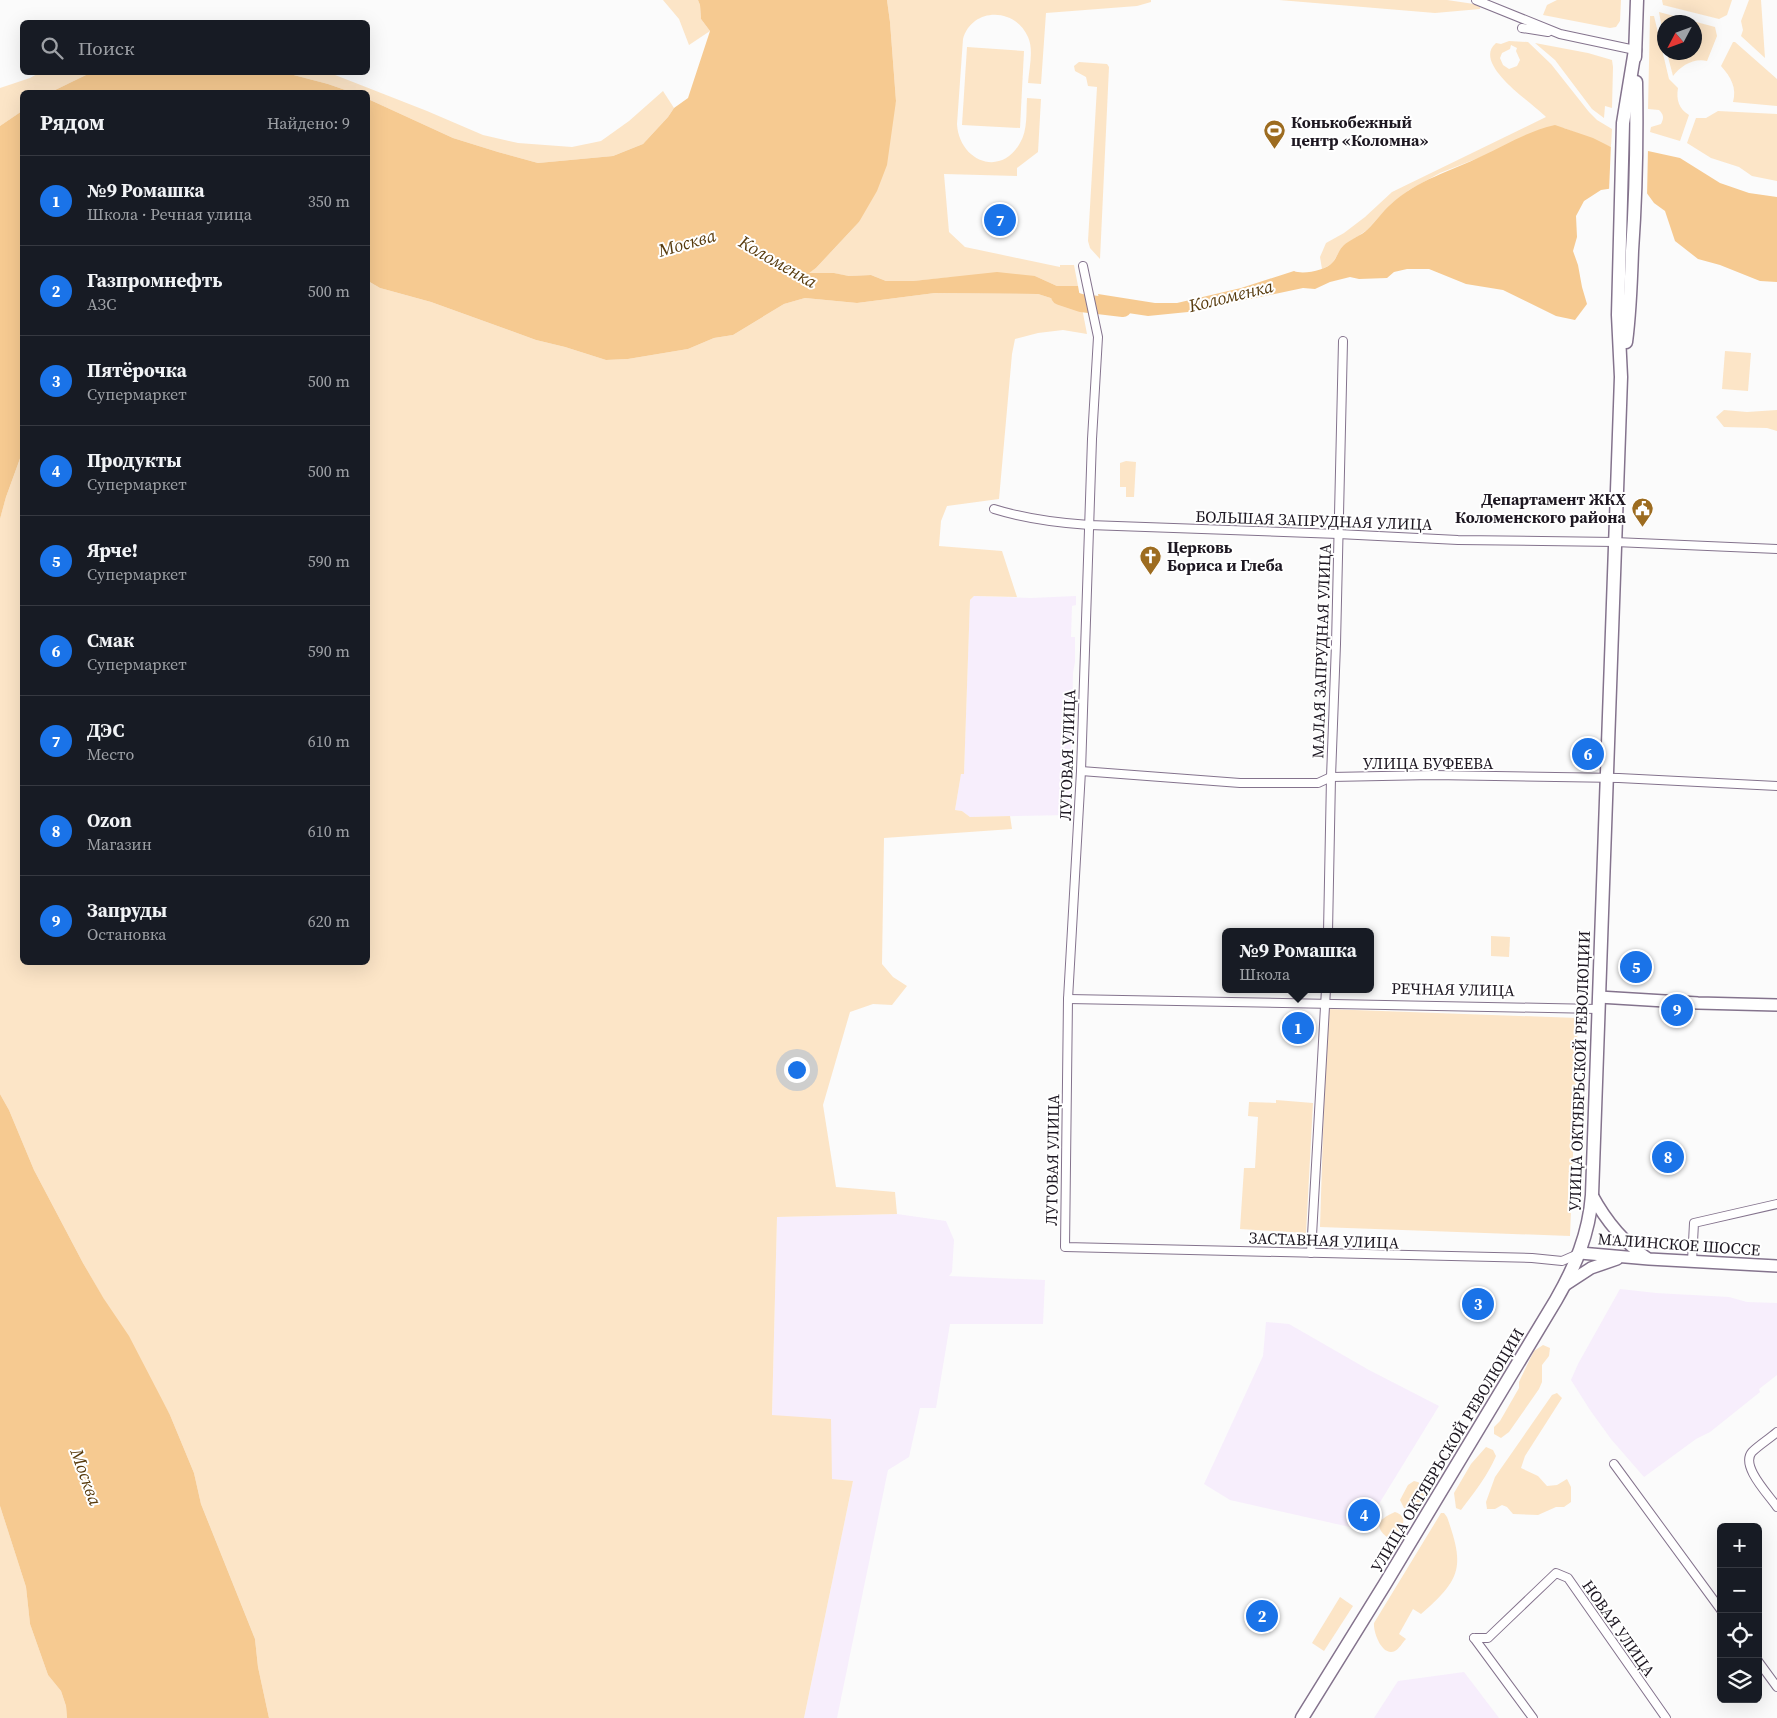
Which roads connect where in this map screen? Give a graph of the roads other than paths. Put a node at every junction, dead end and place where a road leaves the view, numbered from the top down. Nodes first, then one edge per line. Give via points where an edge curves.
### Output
1 (1476, 0) edge
2 (1637, 0) edge
3 (1522, 28) dead end
4 (1560, 34) junction
5 (1635, 50) junction
6 (1083, 266) dead end
7 (1343, 341) dead end
8 (1621, 377) junction
9 (994, 509) dead end
10 (1089, 525) junction
11 (1338, 534) junction
12 (1614, 542) junction
13 (1777, 549) edge
14 (1081, 772) junction
15 (1330, 776) junction
16 (1606, 778) junction
17 (1777, 786) edge
18 (1328, 928) edge
19 (1326, 993) edge
20 (1068, 999) junction
21 (1326, 1002) junction
22 (1598, 1003) junction
23 (1777, 1005) edge
24 (1592, 1195) junction
25 (1777, 1204) edge
26 (1065, 1247) joint
27 (1311, 1253) junction
28 (1580, 1253) junction
29 (1624, 1257) junction
30 (1648, 1259) junction
31 (1692, 1261) junction
32 (1777, 1266) edge
33 (1565, 1285) junction
34 (1777, 1432) edge
35 (1614, 1464) dead end
36 (1777, 1507) edge
37 (1717, 1605) edge
38 (1762, 1666) edge
39 (1777, 1687) edge
40 (1302, 1718) edge
41 (1533, 1718) edge
42 (1666, 1718) edge

1 - 4 street
2 - 5 main road, УЛИЦА ОКТЯБРЬСКОЙ РЕВОЛЮЦИИ
3 - 4 street
4 - 5 street
5 - 8 main road, УЛИЦА ОКТЯБРЬСКОЙ РЕВОЛЮЦИИ via 1634,221 1629,318
5 - 8 main road, УЛИЦА ОКТЯБРЬСКОЙ РЕВОЛЮЦИИ via 1623,123 1618,316
6 - 10 street, ЛУГОВАЯ УЛИЦА via 1098,337
7 - 11 street, МАЛАЯ ЗАПРУДНАЯ УЛИЦА
8 - 12 main road, УЛИЦА ОКТЯБРЬСКОЙ РЕВОЛЮЦИИ
9 - 10 street, БОЛЬШАЯ ЗАПРУДНАЯ УЛИЦА via 1042,521
10 - 11 street, БОЛЬШАЯ ЗАПРУДНАЯ УЛИЦА
10 - 14 street, ЛУГОВАЯ УЛИЦА
11 - 12 street, БОЛЬШАЯ ЗАПРУДНАЯ УЛИЦА via 1458,540
11 - 15 street, МАЛАЯ ЗАПРУДНАЯ УЛИЦА
12 - 13 street, БОЛЬШАЯ ЗАПРУДНАЯ УЛИЦА
12 - 16 main road, УЛИЦА ОКТЯБРЬСКОЙ РЕВОЛЮЦИИ
14 - 15 street, УЛИЦА БУФЕЕВА via 1240,783 1318,783
14 - 20 street, ЛУГОВАЯ УЛИЦА
15 - 16 street, УЛИЦА БУФЕЕВА
15 - 18 street, МАЛАЯ ЗАПРУДНАЯ УЛИЦА
16 - 17 street, УЛИЦА БУФЕЕВА
16 - 22 main road, УЛИЦА ОКТЯБРЬСКОЙ РЕВОЛЮЦИИ
19 - 21 street
20 - 21 street, РЕЧНАЯ УЛИЦА
20 - 26 street, ЛУГОВАЯ УЛИЦА
21 - 22 street, РЕЧНАЯ УЛИЦА
21 - 27 street
22 - 23 main road, РЕЧНАЯ УЛИЦА
22 - 24 main road, УЛИЦА ОКТЯБРЬСКОЙ РЕВОЛЮЦИИ
24 - 28 main road, УЛИЦА ОКТЯБРЬСКОЙ РЕВОЛЮЦИИ via 1588,1228
24 - 30 main road via 1607,1221
25 - 31 street via 1694,1223
26 - 27 street, ЗАСТАВНАЯ УЛИЦА
27 - 28 street, ЗАСТАВНАЯ УЛИЦА via 1562,1261
28 - 29 main road, МАЛИНСКОЕ ШОССЕ
28 - 33 main road, УЛИЦА ОКТЯБРЬСКОЙ РЕВОЛЮЦИИ
29 - 30 main road, МАЛИНСКОЕ ШОССЕ
29 - 33 main road via 1599,1264
30 - 31 main road, МАЛИНСКОЕ ШОССЕ
31 - 32 main road, МАЛИНСКОЕ ШОССЕ
33 - 40 main road, УЛИЦА ОКТЯБРЬСКОЙ РЕВОЛЮЦИИ
34 - 36 street via 1751,1453 1749,1464
35 - 37 street
38 - 39 street
41 - 42 street, НОВАЯ УЛИЦА via 1474,1638 1488,1638 1556,1573 1568,1578

